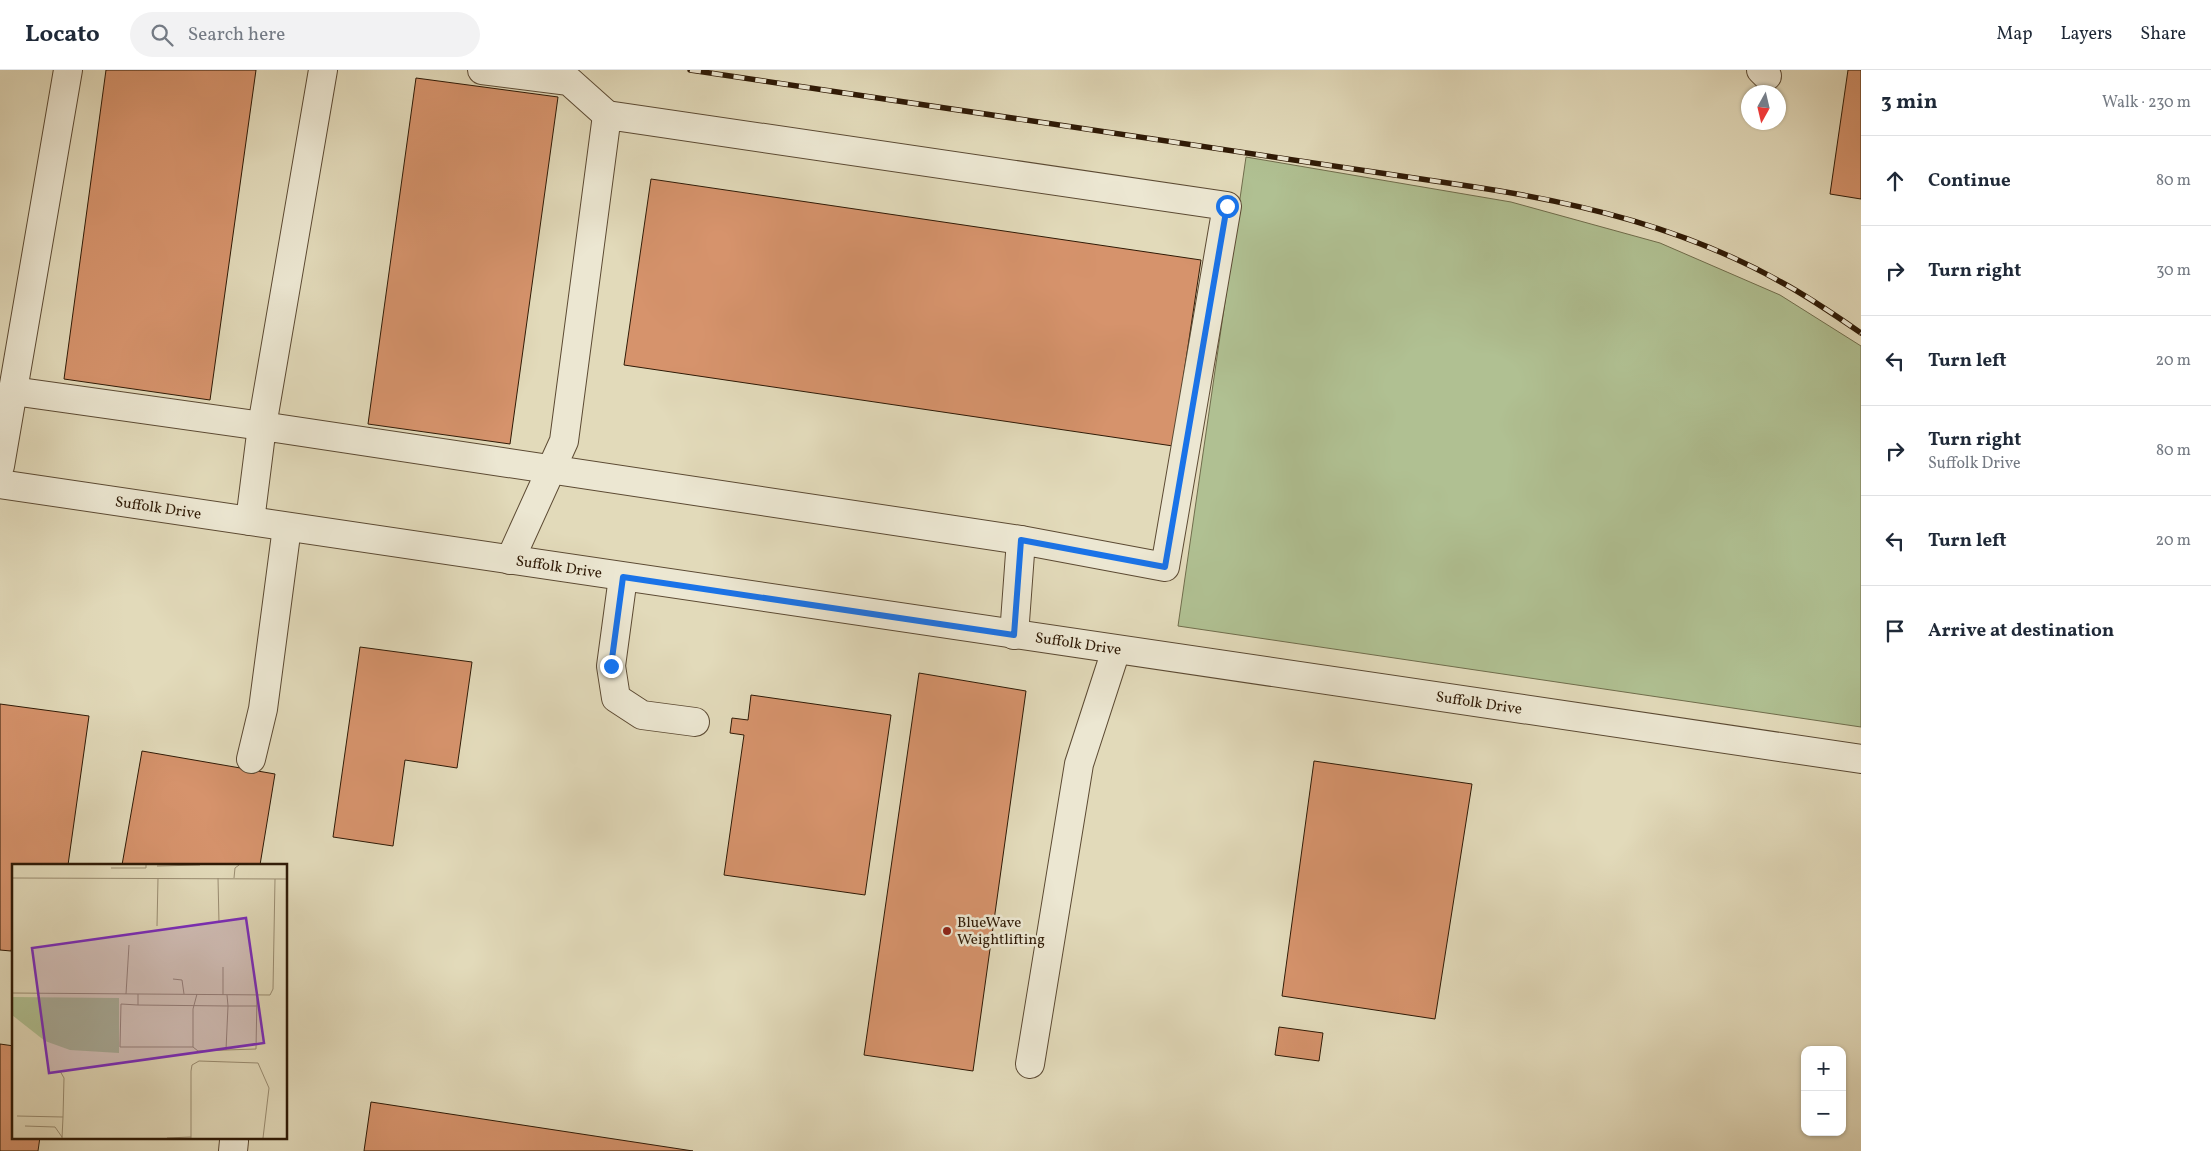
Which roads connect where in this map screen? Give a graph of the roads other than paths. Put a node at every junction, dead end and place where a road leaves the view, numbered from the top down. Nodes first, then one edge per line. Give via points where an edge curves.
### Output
1 (68, 70) edge
2 (323, 70) edge
3 (482, 70) edge
4 (608, 115) junction
5 (13, 391) junction
6 (262, 426) junction
7 (0, 466) edge
8 (551, 469) junction
9 (0, 484) edge
10 (250, 521) junction
11 (287, 527) junction
12 (1021, 540) junction
13 (510, 560) junction
14 (623, 577) junction
15 (1014, 635) junction
16 (1116, 650) junction
17 (695, 722) dead end
18 (251, 759) dead end
19 (1861, 759) edge
20 (1030, 1064) dead end

1 - 5 street
2 - 6 street
3 - 4 street via 569,81
4 - 8 street via 564,440
4 - 12 street via 1227,206 1165,567
5 - 6 street
5 - 7 street
6 - 8 street
6 - 10 street
8 - 12 street
8 - 13 street
9 - 10 street, Suffolk Drive
10 - 11 street, Suffolk Drive
11 - 13 street, Suffolk Drive
11 - 18 street via 263,709
12 - 15 street
13 - 14 street, Suffolk Drive
14 - 15 street, Suffolk Drive
14 - 17 street via 611,666 616,698 642,715
15 - 16 street, Suffolk Drive
16 - 19 street, Suffolk Drive
16 - 20 street via 1079,764

